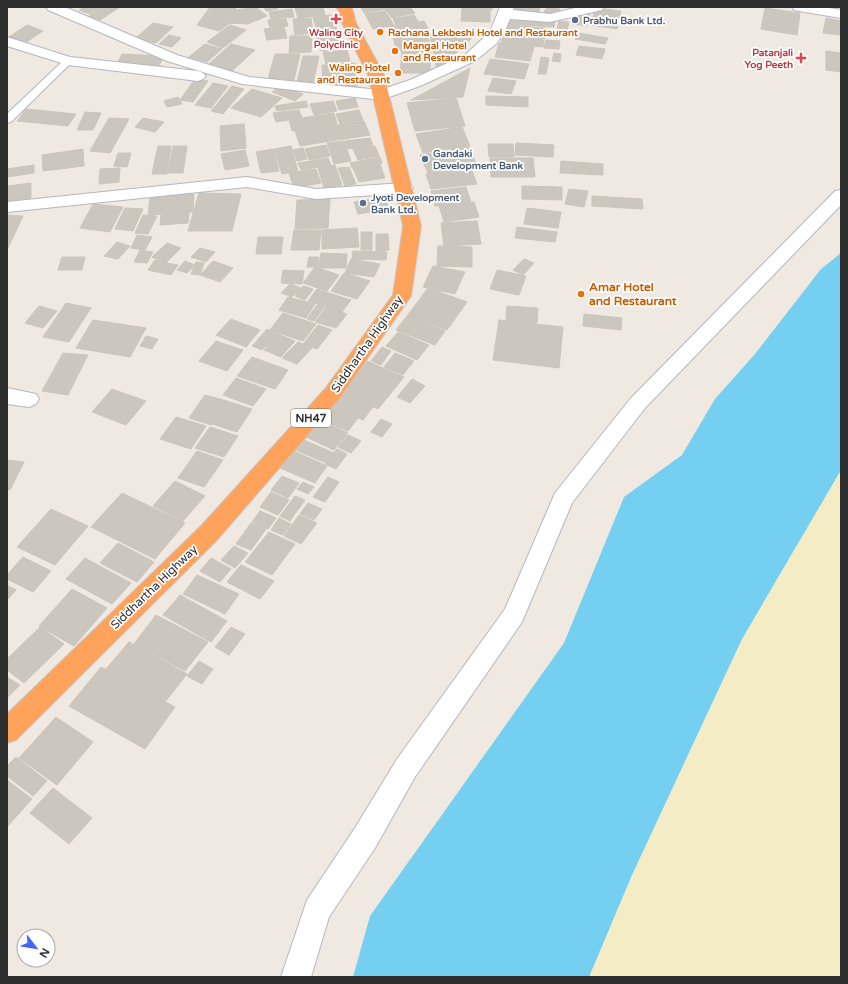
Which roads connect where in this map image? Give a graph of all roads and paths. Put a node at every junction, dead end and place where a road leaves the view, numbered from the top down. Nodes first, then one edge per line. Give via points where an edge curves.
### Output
1 (53, 7) edge
2 (343, 7) edge
3 (597, 7) edge
4 (799, 7) edge
5 (506, 11) edge
6 (841, 14) edge
7 (7, 41) edge
8 (68, 61) junction
9 (247, 81) junction
10 (381, 95) junction
11 (7, 120) edge
12 (404, 188) junction
13 (841, 195) edge
14 (7, 207) edge
15 (7, 396) edge
16 (28, 399) dead end
17 (7, 731) edge
18 (296, 977) edge

1 - 9 street via 172,58
2 - 10 highway, Siddhartha Highway / NH47 via 376,76
3 - 5 street via 550,18
4 - 6 street
5 - 10 street via 491,41 470,58
7 - 8 street
8 - 9 street
8 - 11 lane
9 - 10 street
10 - 12 highway, Siddhartha Highway / NH47
12 - 14 street via 316,194 247,182
12 - 17 highway, Siddhartha Highway / NH47 via 412,226 402,296 332,394 209,533
13 - 18 street via 638,403 563,499 514,615 406,768 365,838 317,910
15 - 16 street

